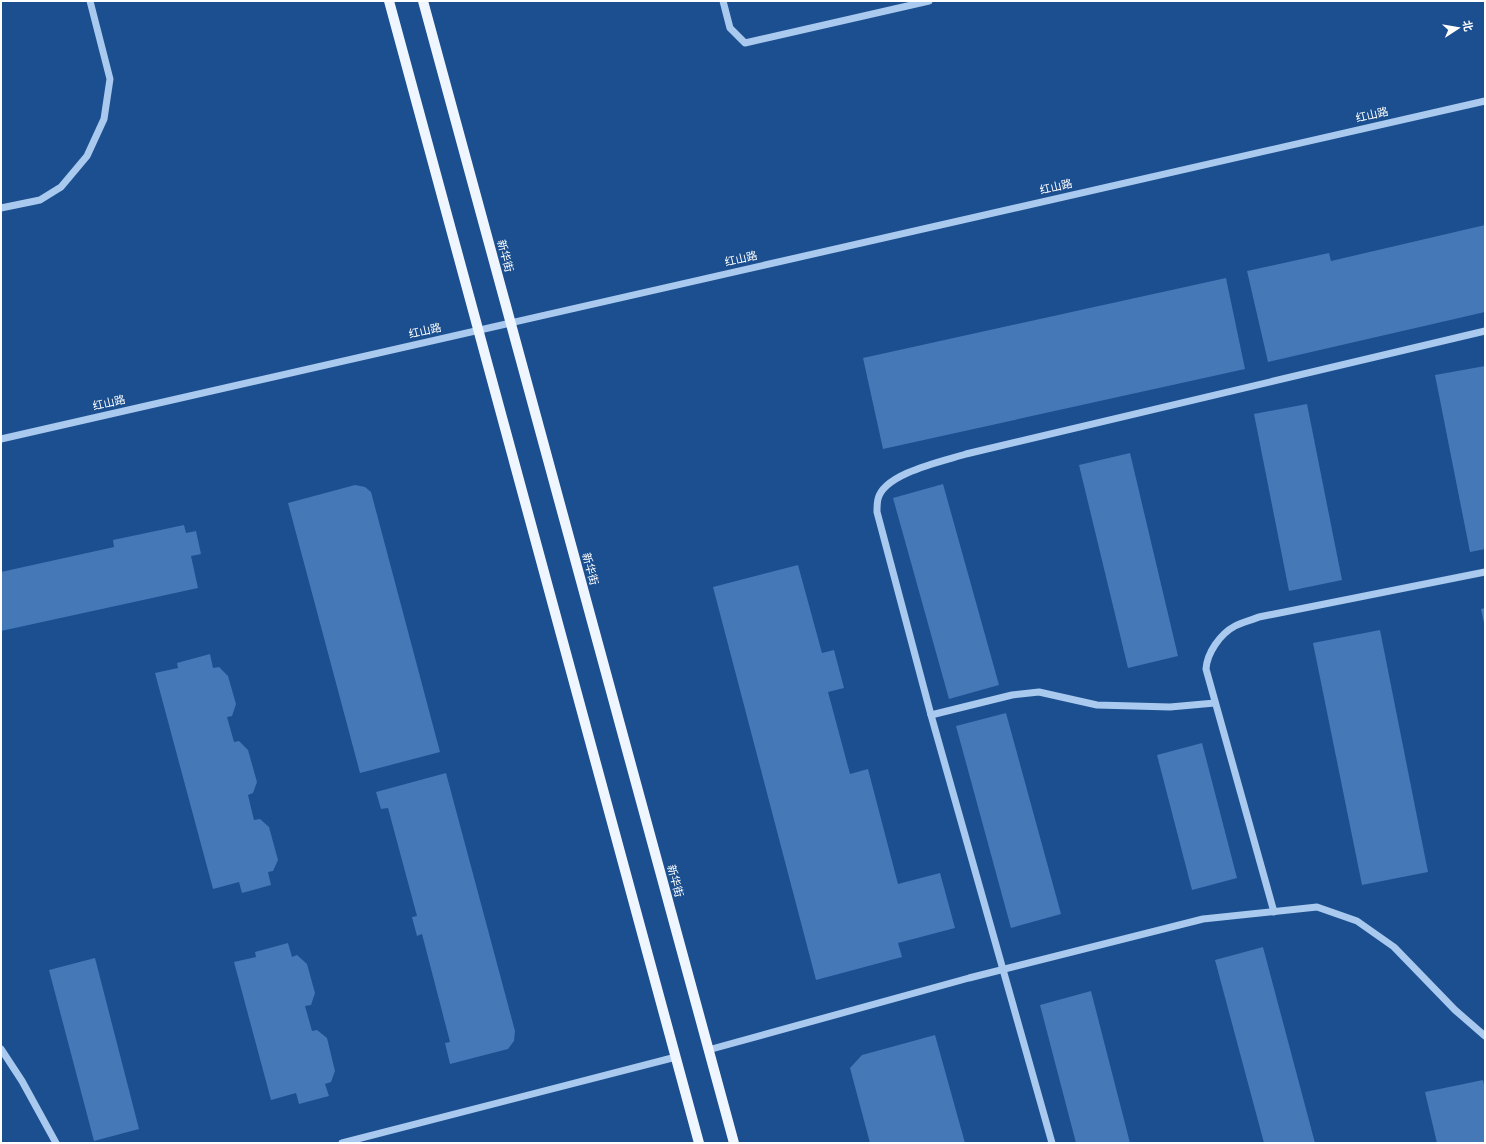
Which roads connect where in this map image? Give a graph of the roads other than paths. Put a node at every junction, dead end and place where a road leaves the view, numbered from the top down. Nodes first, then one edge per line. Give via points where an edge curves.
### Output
1 (90, 1) edge
2 (389, 1) edge
3 (423, 1) edge
4 (723, 1) edge
5 (929, 1) edge
6 (1485, 101) edge
7 (1, 208) edge
8 (510, 323) junction
9 (478, 330) junction
10 (1485, 331) edge
11 (1, 439) edge
12 (1485, 572) edge
13 (1215, 703) junction
14 (931, 715) junction
15 (1274, 912) junction
16 (1004, 969) junction
17 (1485, 1036) edge
18 (1, 1049) edge
19 (708, 1050) junction
20 (676, 1057) junction
21 (56, 1143) edge
22 (342, 1143) edge
23 (699, 1143) edge
24 (734, 1143) edge
25 (1052, 1143) edge

1 - 7 street via 110,79 104,119 87,156 61,187 40,200
2 - 9 main road
3 - 8 main road, 新华街
4 - 5 street via 730,28 745,44
6 - 8 street, 红山路
8 - 9 street, 红山路
8 - 19 main road, 新华街
9 - 11 street, 红山路
9 - 20 main road
10 - 14 street via 966,454 909,470 888,486 878,498 877,512
12 - 13 street via 1259,617 1235,626 1219,640 1207,660 1206,669
13 - 14 street via 1170,707 1097,705 1039,692 1012,695
13 - 15 street
14 - 16 street
15 - 16 street via 1203,919
15 - 17 street via 1317,907 1357,921 1394,946 1455,1010
16 - 19 street
16 - 25 street
18 - 21 street
19 - 24 main road, 新华街
20 - 22 street
20 - 23 main road

